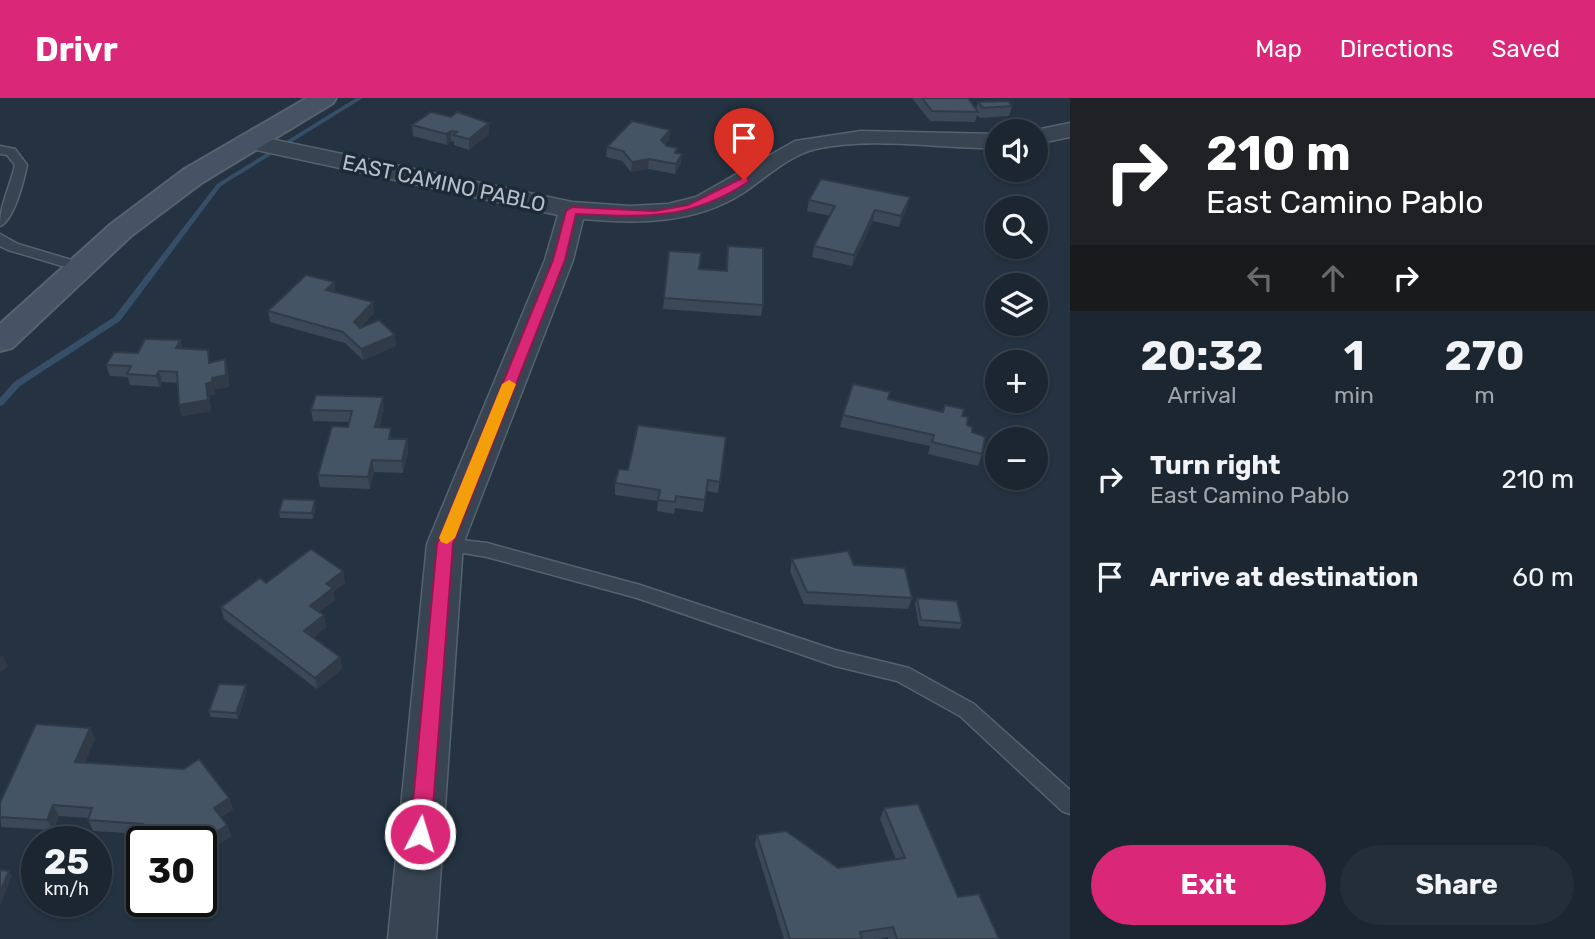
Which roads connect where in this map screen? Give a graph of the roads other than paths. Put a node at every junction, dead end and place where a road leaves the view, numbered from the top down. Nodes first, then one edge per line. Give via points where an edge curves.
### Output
1 (324, 98) edge
2 (1070, 130) edge
3 (1048, 135) edge
4 (985, 141) edge
5 (252, 142) junction
6 (0, 150) edge
7 (572, 211) junction
8 (0, 222) edge
9 (0, 238) edge
10 (79, 267) junction
11 (0, 341) edge
12 (445, 544) junction
13 (1070, 804) edge
14 (412, 939) edge

1 - 5 street
2 - 3 street
4 - 7 street, EAST CAMINO PABLO via 815,142 788,150 722,194 691,208 654,214
5 - 7 street, EAST CAMINO PABLO
5 - 10 street via 194,176
6 - 8 lane via 11,152 21,165
7 - 12 street via 559,260
9 - 10 lane via 18,250 61,258
10 - 11 street
12 - 13 lane via 487,550 640,592 835,658 902,674 967,710
12 - 14 street

